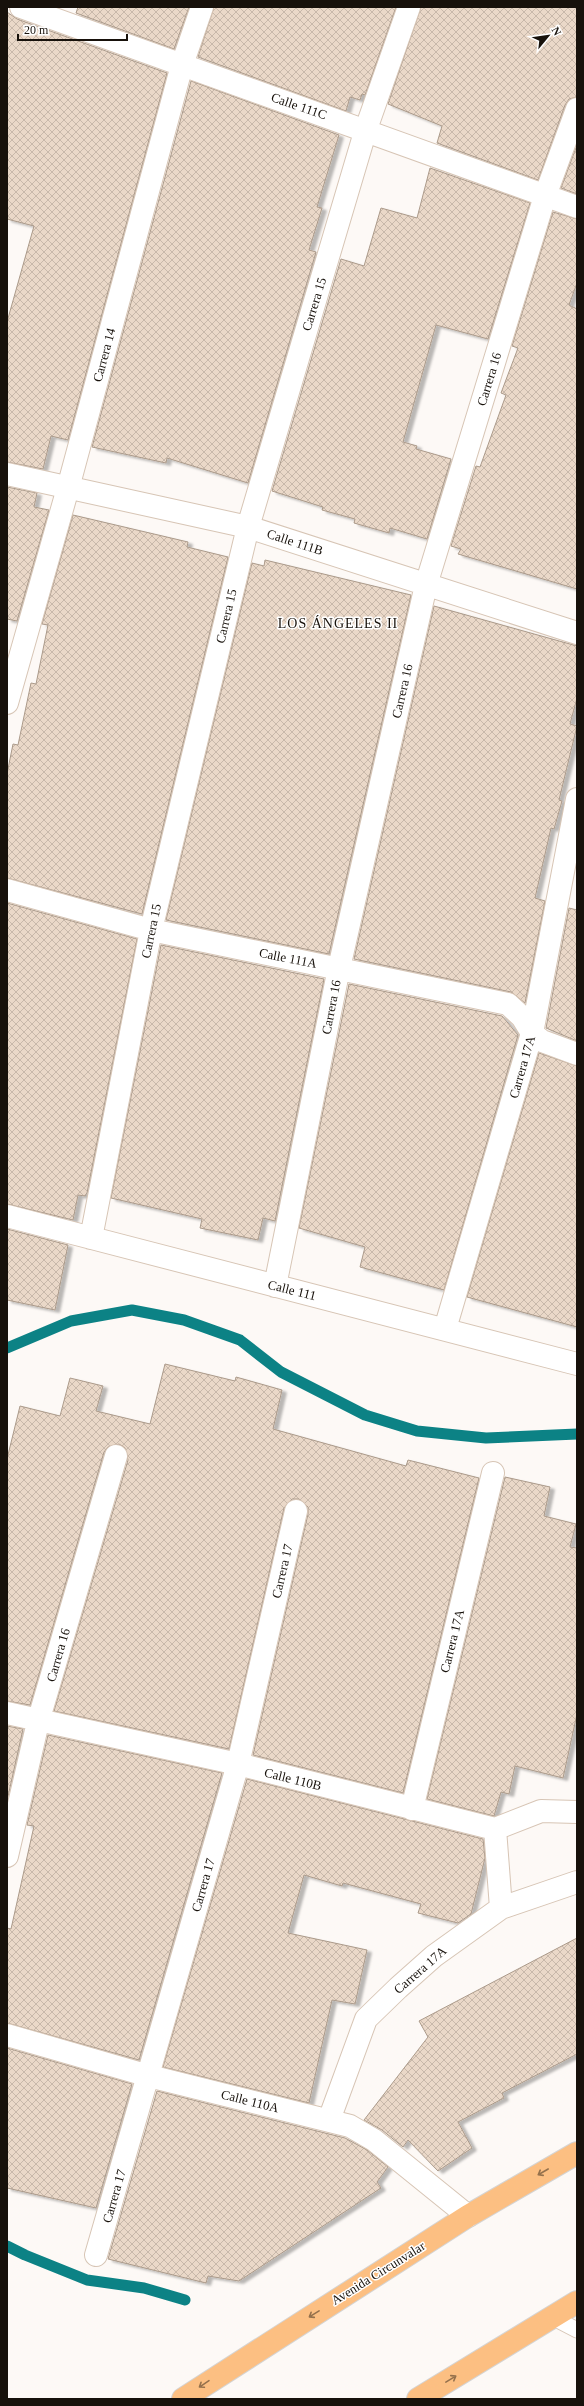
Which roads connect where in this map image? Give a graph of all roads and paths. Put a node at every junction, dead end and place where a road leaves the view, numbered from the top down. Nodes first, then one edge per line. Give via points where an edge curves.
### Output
1 (21, 7) edge
2 (202, 7) edge
3 (409, 7) edge
4 (182, 65) junction
5 (577, 109) edge
6 (366, 130) junction
7 (545, 196) junction
8 (577, 207) edge
9 (7, 474) edge
10 (68, 488) junction
11 (248, 527) junction
12 (426, 585) junction
13 (577, 632) edge
14 (7, 703) edge
15 (577, 799) edge
16 (7, 890) edge
17 (151, 930) junction
18 (339, 968) junction
19 (532, 1032) junction
20 (577, 1054) edge
21 (7, 1216) edge
22 (92, 1238) junction
23 (275, 1286) junction
24 (445, 1329) junction
25 (577, 1364) edge
26 (116, 1456) dead end
27 (493, 1473) dead end
28 (296, 1511) dead end
29 (7, 1713) edge
30 (38, 1722) junction
31 (238, 1764) junction
32 (412, 1809) junction
33 (577, 1812) edge
34 (495, 1829) junction
35 (7, 1856) edge
36 (577, 1882) edge
37 (501, 1908) junction
38 (7, 2035) edge
39 (149, 2076) junction
40 (329, 2120) junction
41 (577, 2153) edge
42 (468, 2216) junction
43 (96, 2255) dead end
44 (577, 2302) edge
45 (552, 2317) junction
46 (577, 2330) edge
47 (183, 2399) edge
48 (418, 2399) edge

1 - 4 street, Calle 111C
2 - 4 street, Carrera 14
3 - 6 street, Carrera 15
4 - 6 street, Calle 111C
4 - 10 street, Carrera 14
5 - 7 street, Carrera 16
6 - 7 street, Calle 111C
6 - 11 street, Carrera 15
7 - 8 street, Calle 111C
7 - 12 street, Carrera 16
9 - 10 street, Calle 111B
10 - 11 street, Calle 111B
10 - 14 street, Carrera 14
11 - 12 street, Calle 111B
11 - 17 street, Carrera 15
12 - 13 street, Calle 111B
12 - 18 street, Carrera 16
15 - 19 street, Carrera 17A
16 - 17 street, Calle 111A
17 - 18 street, Calle 111A
17 - 22 street, Carrera 15
18 - 19 street, Calle 111A via 508,1004
18 - 23 street, Carrera 16
19 - 20 street, Calle 111A via 552,1046
19 - 24 street, Carrera 17A
21 - 22 street, Calle 111
22 - 23 street, Calle 111
23 - 24 street, Calle 111
24 - 25 street, Calle 111
26 - 30 street, Carrera 16
27 - 32 street, Carrera 17A
28 - 31 street, Carrera 17
29 - 30 street, Calle 110B
30 - 31 street, Calle 110B
30 - 35 street, Carrera 16
31 - 32 street, Calle 110B
31 - 39 street, Carrera 17
32 - 34 street, Calle 110B
33 - 34 street via 541,1811
34 - 37 street
36 - 37 street
37 - 40 street, Carrera 17A via 434,1956 366,2019
38 - 39 street, Calle 110A
39 - 40 street, Calle 110A
39 - 43 street, Carrera 17
40 - 42 street, Calle 110A via 362,2131
41 -> 42 highway, Avenida Circunvalar
42 -> 47 highway, Avenida Circunvalar
44 - 45 highway
45 - 46 lane
48 -> 45 highway

